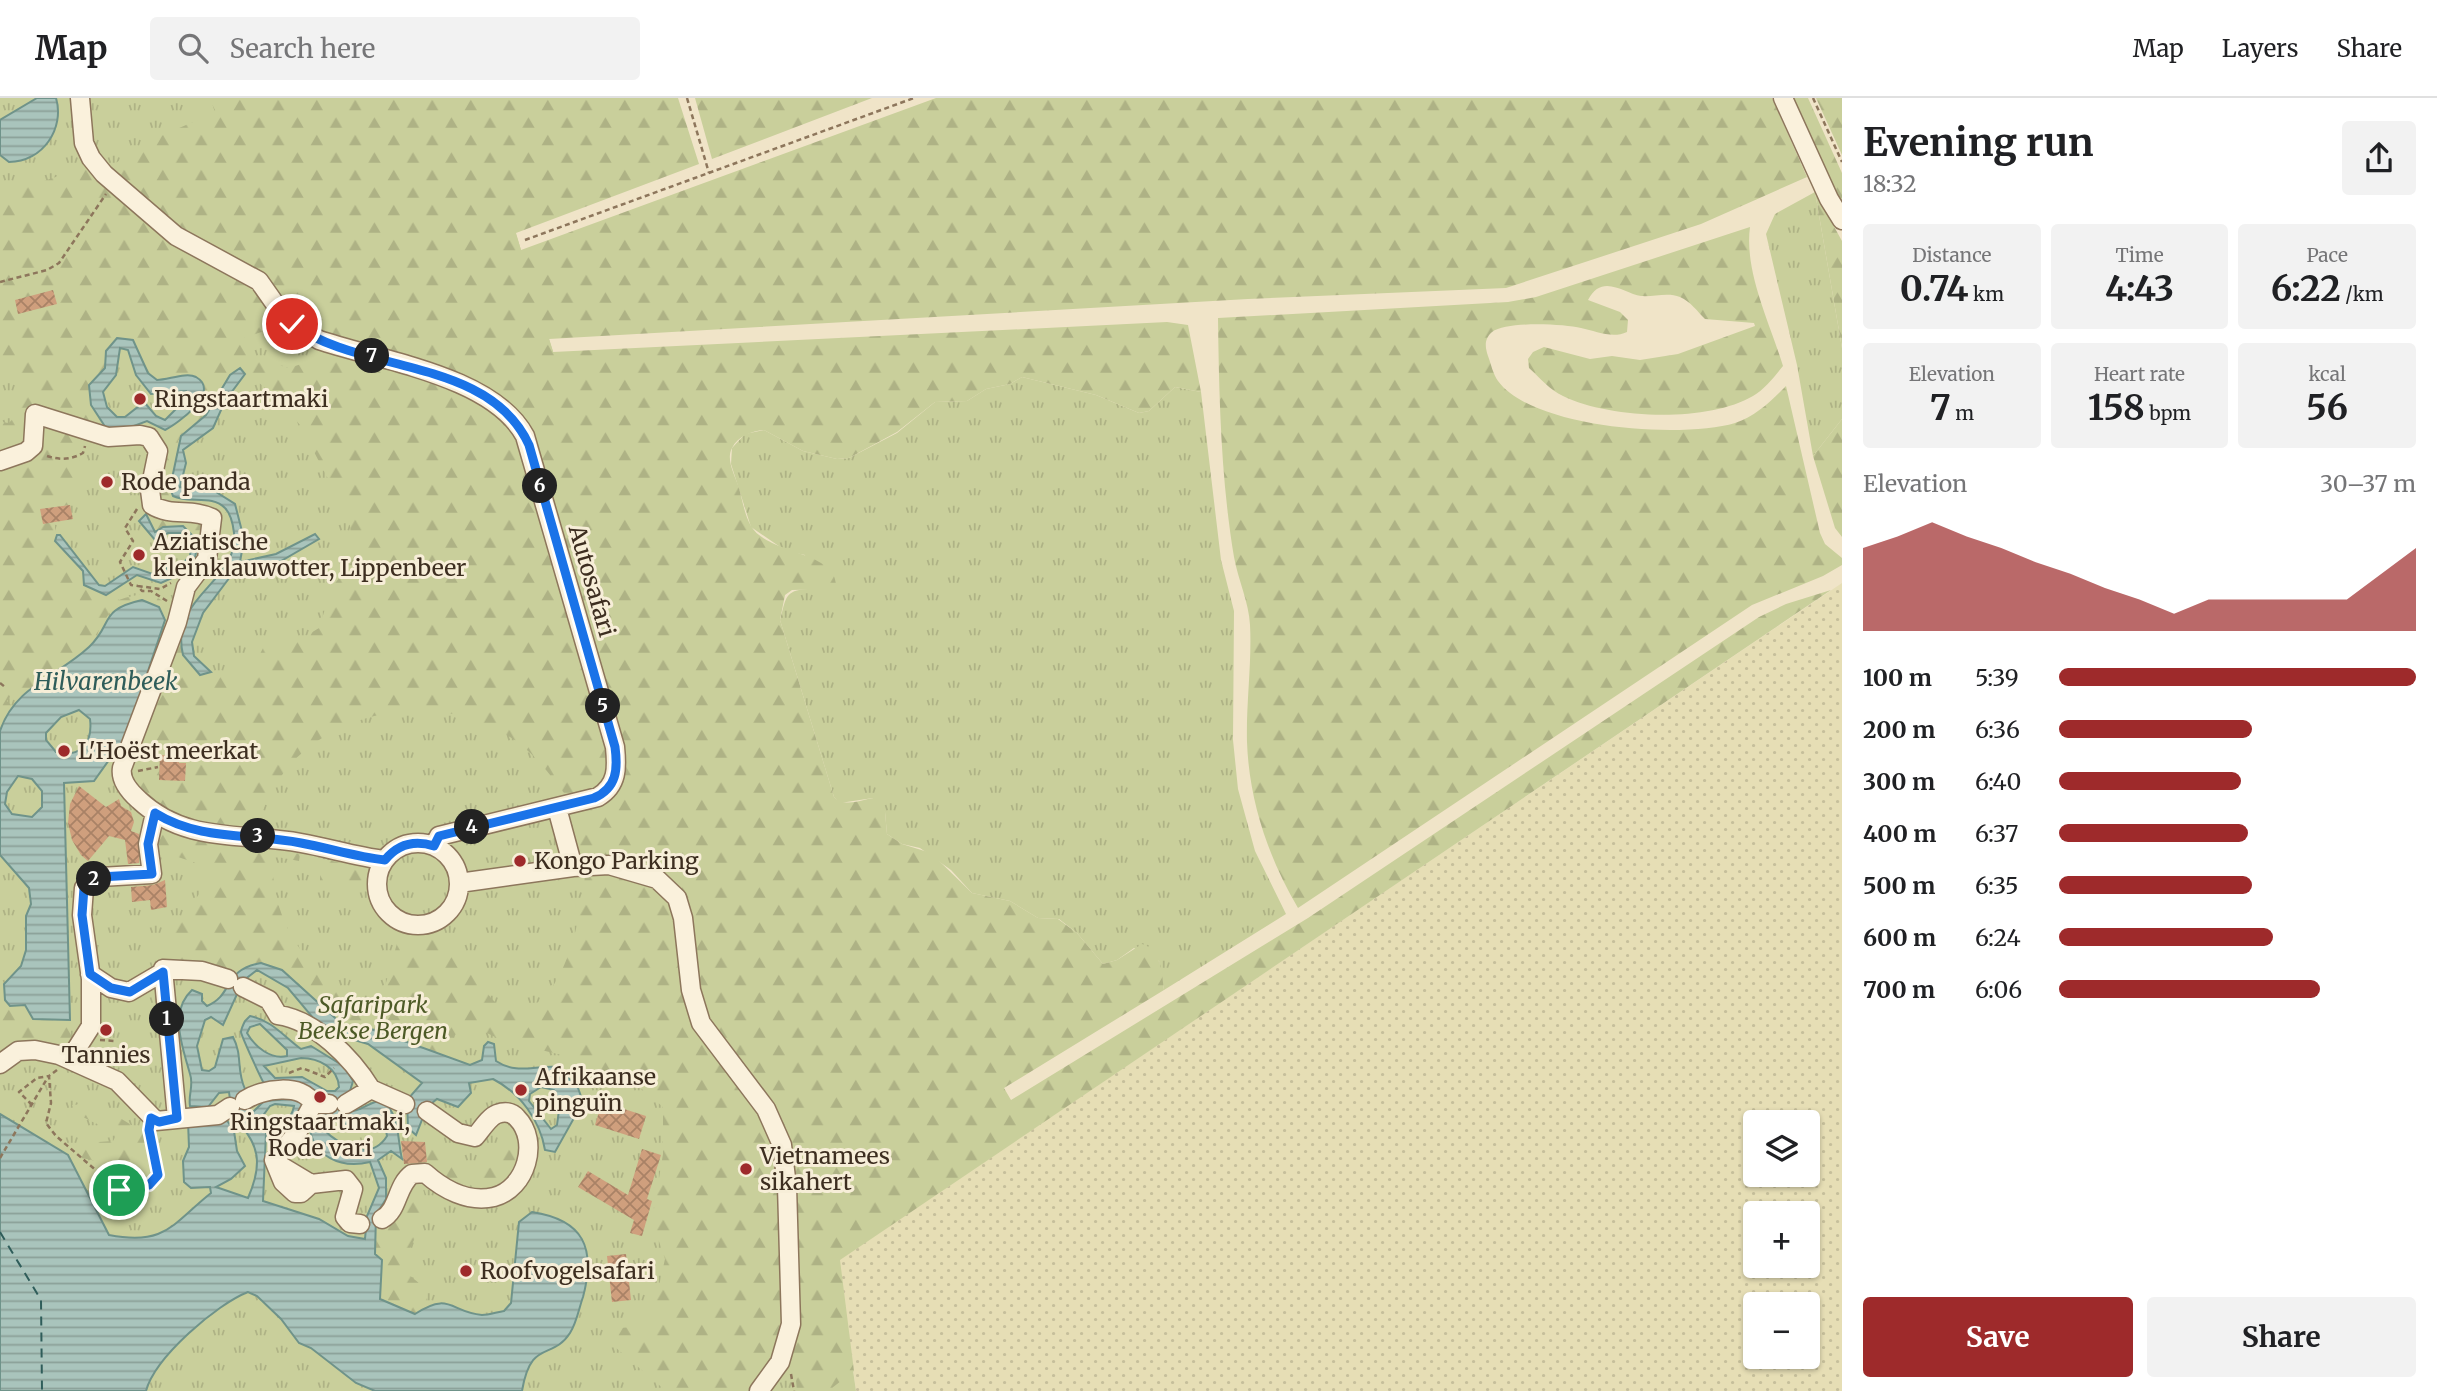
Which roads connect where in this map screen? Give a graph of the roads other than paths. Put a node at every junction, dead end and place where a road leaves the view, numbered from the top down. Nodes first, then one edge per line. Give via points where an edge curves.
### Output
1 (80, 98) edge
2 (1783, 98) edge
3 (1842, 220) edge
4 (0, 461) edge
5 (557, 808) junction
6 (155, 813) junction
7 (434, 846) junction
8 (385, 860) junction
9 (573, 867) junction
10 (459, 883) junction
11 (163, 972) junction
12 (90, 974) junction
13 (70, 1059) junction
14 (0, 1063) edge
15 (371, 1088) junction
16 (329, 1104) junction
17 (405, 1104) dead end
18 (428, 1111) dead end
19 (177, 1118) junction
20 (382, 1220) dead end
21 (360, 1224) dead end
22 (759, 1391) edge

1 - 5 street, Autosafari via 84,143 114,183 176,236 259,281 285,318 300,330 478,391 514,418 529,445 615,747 612,785 598,797
2 - 3 street
4 - 6 street via 33,446 35,414 108,437 140,435 158,451 150,490 152,505 164,512 207,516 213,522 207,559 186,587 121,773 131,793
5 - 7 street via 439,836
5 - 9 street
6 - 8 street via 196,832 254,835
6 - 12 street via 148,844 152,874 100,877 84,888 82,915
7 - 8 street via 405,845
7 - 10 street via 453,862
8 - 10 street via 377,879 380,897 390,913 406,923 424,924 441,918 454,904
9 - 10 street
9 - 22 street via 593,864 644,873 673,892 683,918 691,990 701,1023 766,1109 782,1145 791,1324 780,1362
11 - 12 street via 130,992 111,988
11 - 15 street via 202,971 269,1000 278,1015 320,1034 345,1055
11 - 19 street
12 - 13 street via 91,1026
13 - 14 street via 35,1050 18,1051
13 - 19 street via 126,1088 151,1118 159,1122
15 - 16 street
15 - 17 street
16 - 19 street via 293,1089 260,1091 218,1115
16 - 21 street via 277,1153 275,1163 283,1182 295,1193 311,1184 351,1183 345,1217
18 - 20 street via 458,1133 475,1137 495,1115 514,1114 528,1135 527,1161 510,1186 492,1198 463,1195 442,1188 425,1173 412,1174 401,1186 390,1215

